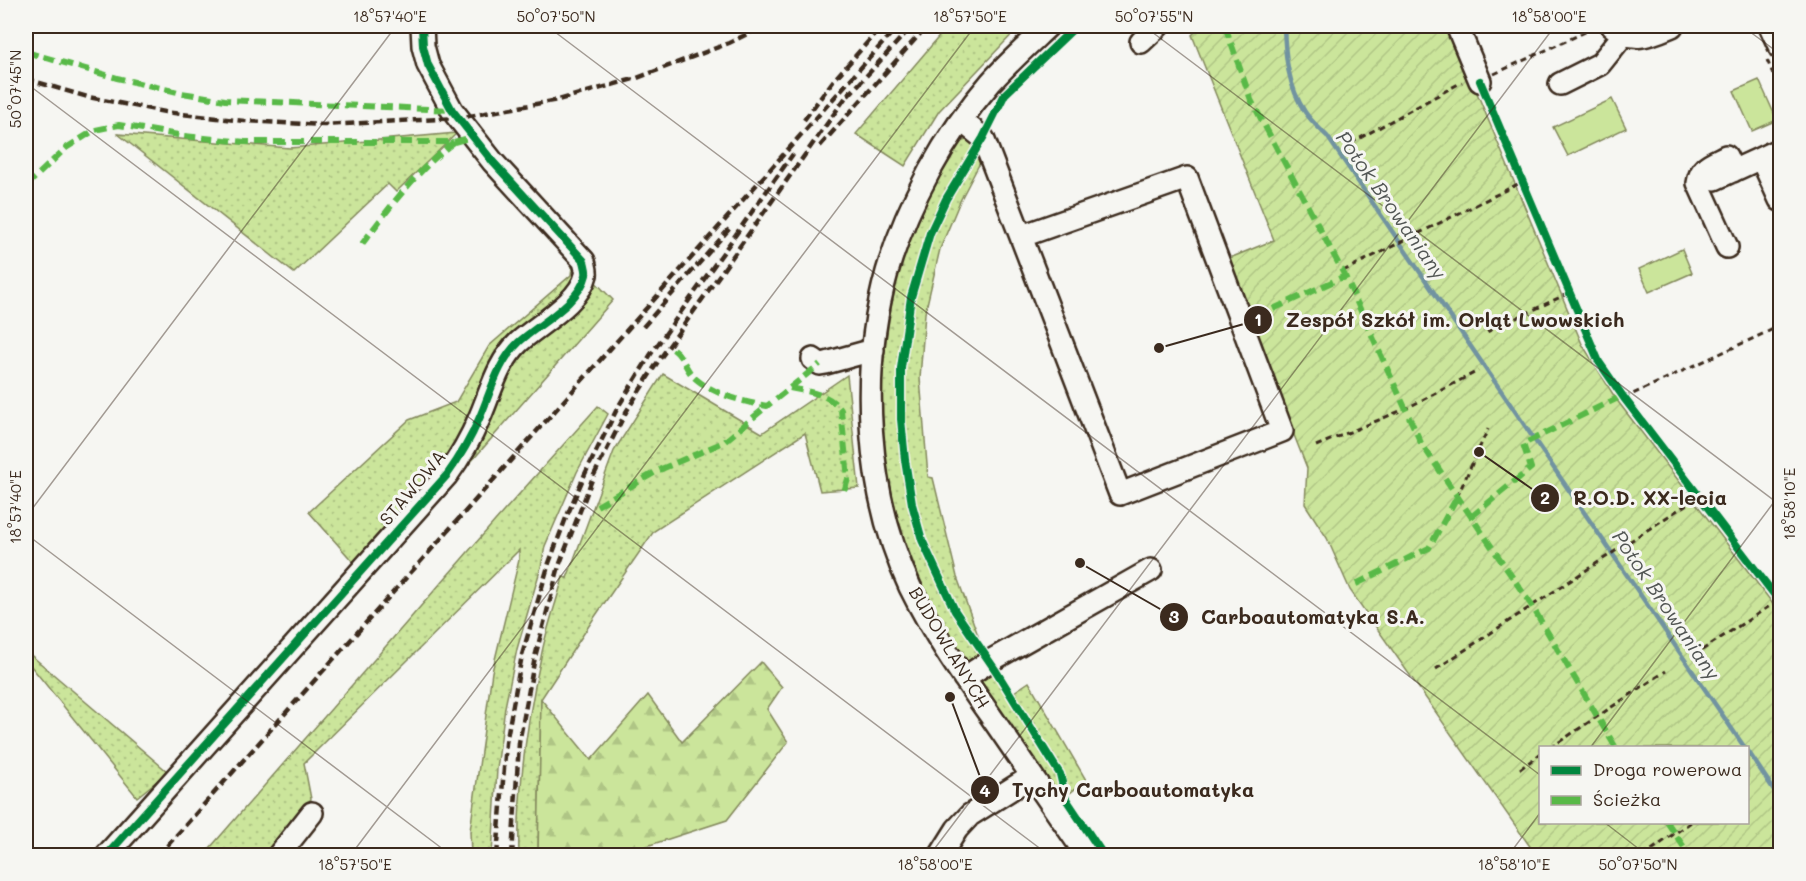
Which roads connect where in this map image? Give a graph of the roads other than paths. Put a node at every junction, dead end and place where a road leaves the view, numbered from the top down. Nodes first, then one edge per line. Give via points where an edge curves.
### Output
1 (422, 26) edge
2 (1048, 26) edge
3 (1158, 26) edge
4 (1456, 26) edge
5 (1672, 26) edge
6 (1772, 26) edge
7 (1612, 28) edge
8 (1141, 42) dead end
9 (1780, 48) edge
10 (1478, 77) road end
11 (1560, 84) dead end
12 (962, 121) junction
13 (1780, 149) edge
14 (1761, 158) junction
15 (1780, 200) edge
16 (1022, 236) junction
17 (1727, 247) dead end
18 (873, 350) junction
19 (813, 359) dead end
20 (1151, 570) dead end
21 (964, 678) junction
22 (1032, 776) junction
23 (312, 813) dead end
24 (106, 855) edge
25 (278, 855) edge
26 (940, 855) edge
27 (1087, 855) edge

1 - 24 street, STAWOWA via 428,65 452,110 493,162 584,261 586,273 568,303 519,342 500,366 478,422 447,475
2 - 12 street, BUDOWLANYCH via 991,83
3 - 8 street
4 - 10 street
5 - 7 street via 1646,37 1634,37
6 - 9 street
7 - 11 street via 1600,64
12 - 16 street via 983,138
12 - 18 street, BUDOWLANYCH via 909,213 887,272
13 - 14 street
14 - 15 street
14 - 17 street via 1724,175 1726,156 1706,166 1699,176 1698,183
16 - 16 street via 1120,494 1282,431 1187,178
18 - 19 street via 820,364
18 - 21 street, BUDOWLANYCH via 873,454 890,533 910,586
20 - 21 street
21 - 22 street, BUDOWLANYCH
22 - 26 street via 970,815
22 - 27 street, BUDOWLANYCH
23 - 25 street

